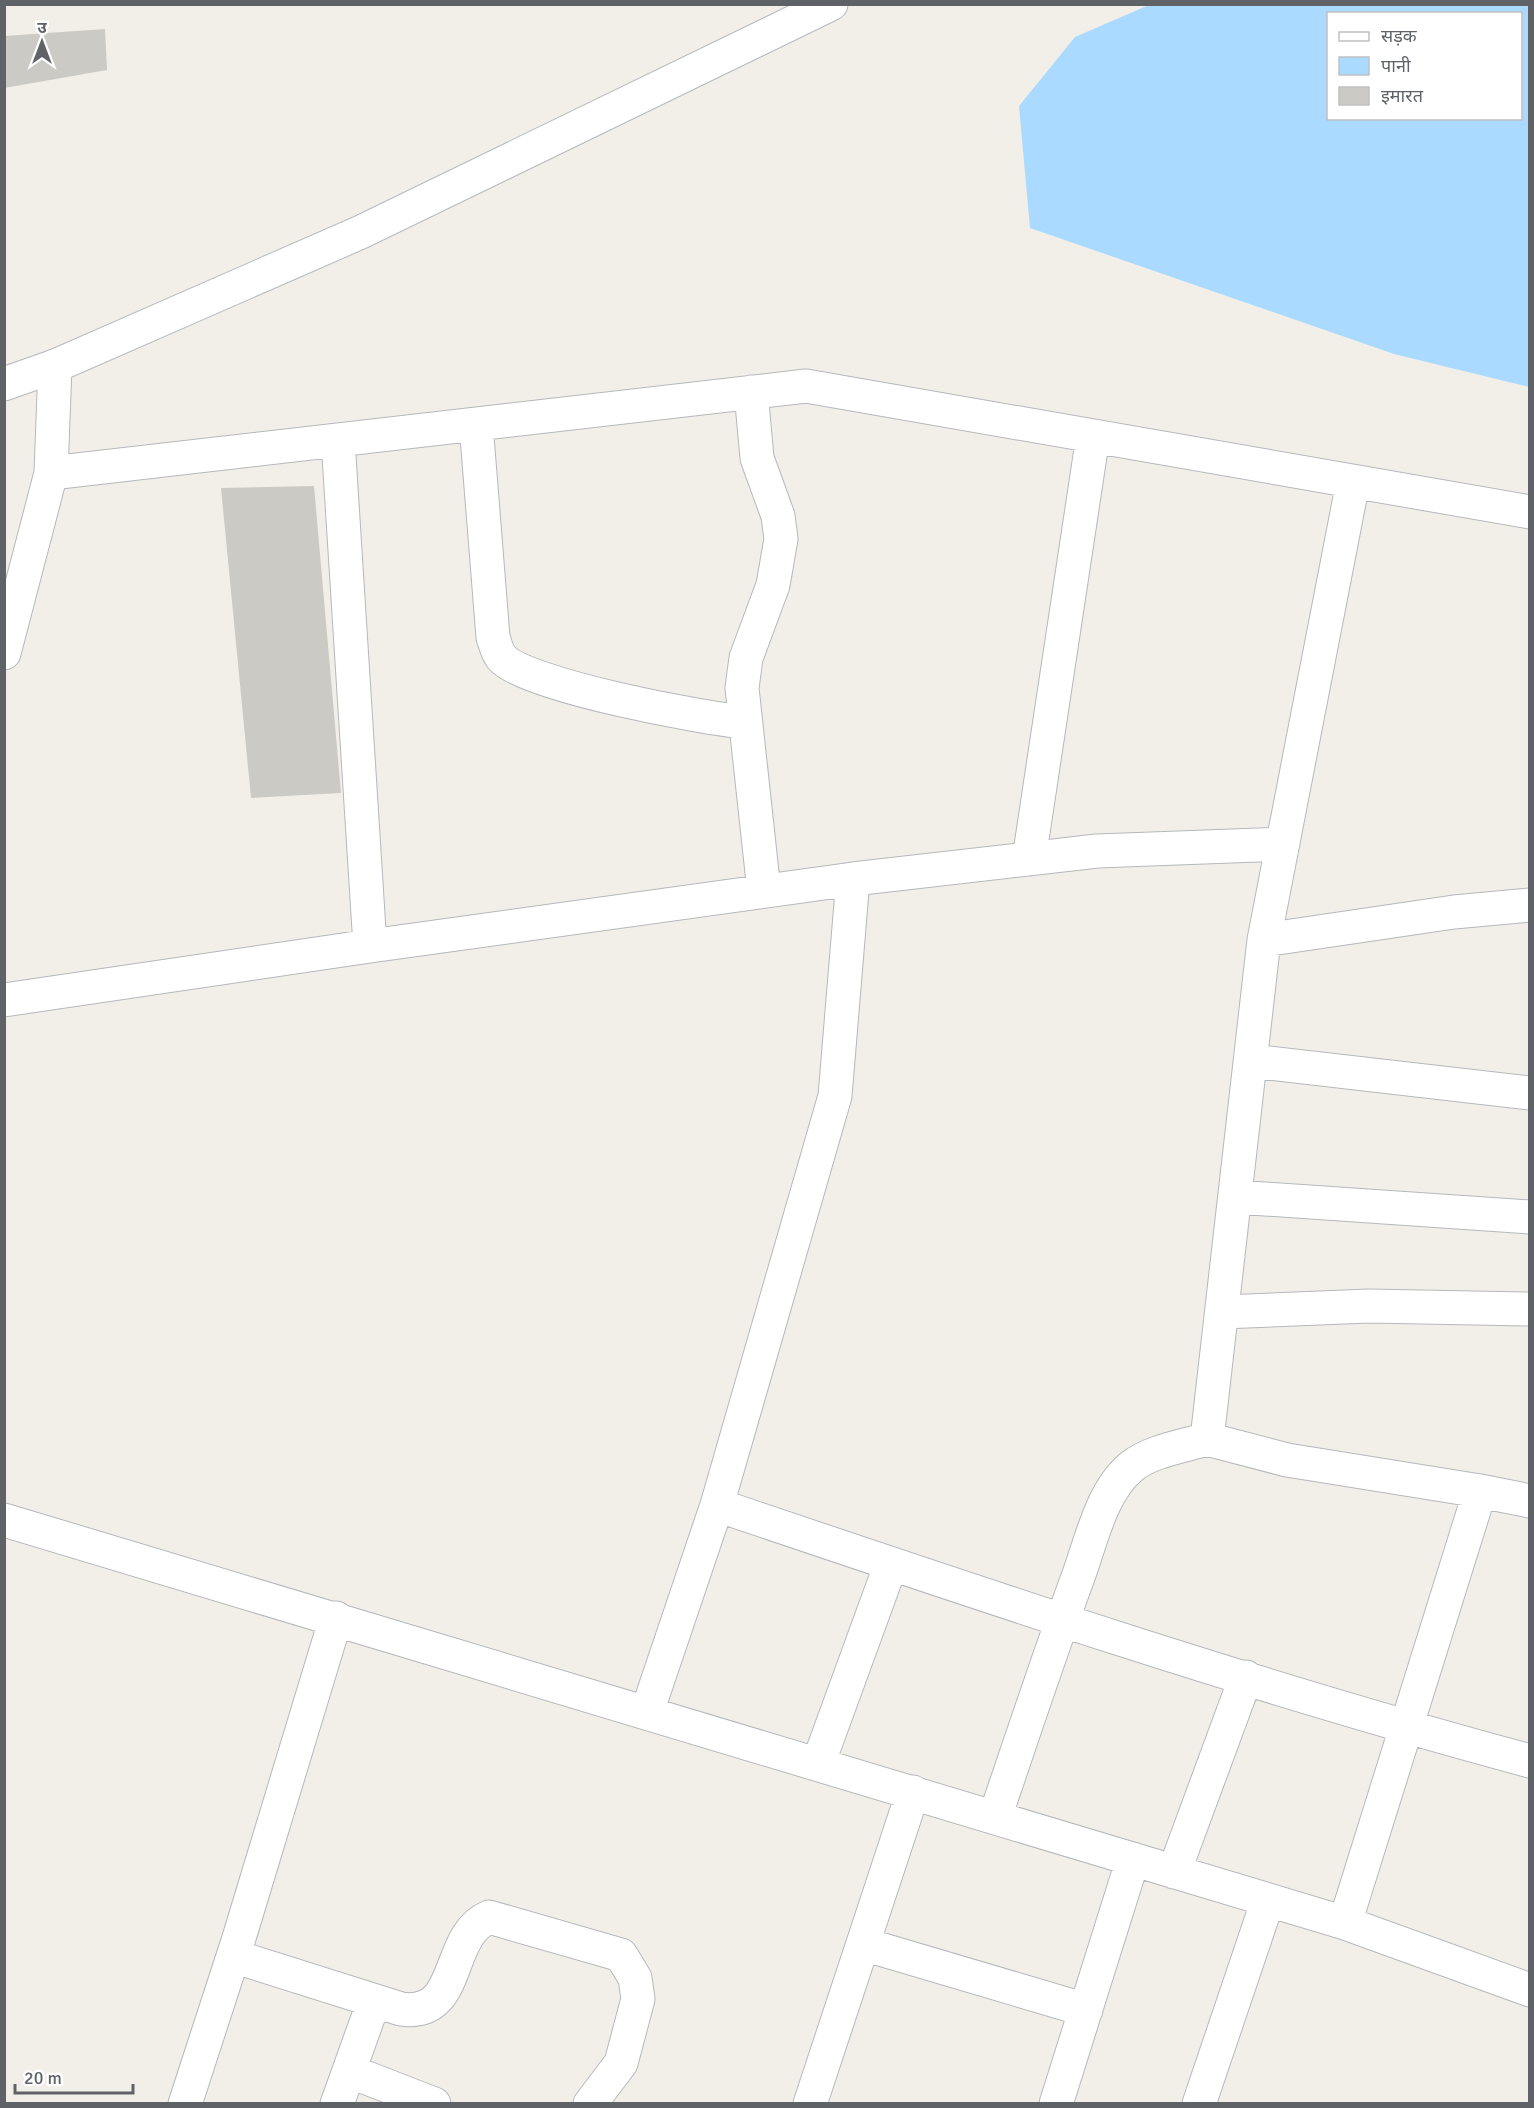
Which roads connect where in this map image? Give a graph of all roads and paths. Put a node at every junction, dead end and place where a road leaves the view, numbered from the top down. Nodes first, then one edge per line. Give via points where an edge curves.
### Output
1 (831, 4) edge
2 (54, 366) junction
3 (4, 384) edge
4 (751, 392) junction
5 (476, 424) junction
6 (1093, 436) junction
7 (338, 440) junction
8 (51, 473) junction
9 (1353, 482) junction
10 (1530, 512) edge
11 (4, 653) edge
12 (745, 722) junction
13 (1283, 844) junction
14 (1029, 859) junction
15 (853, 879) junction
16 (764, 891) junction
17 (1530, 905) edge
18 (1264, 940) junction
19 (370, 946) junction
20 (4, 1000) edge
21 (1252, 1061) junction
22 (1530, 1093) edge
23 (1236, 1197) junction
24 (1530, 1216) edge
25 (1530, 1309) edge
26 (1222, 1312) junction
27 (1207, 1439) junction
28 (1480, 1491) junction
29 (1530, 1501) edge
30 (717, 1505) junction
31 (4, 1520) edge
32 (891, 1564) junction
33 (336, 1618) junction
34 (1062, 1620) junction
35 (1246, 1677) junction
36 (647, 1712) junction
37 (1405, 1728) junction
38 (1530, 1761) edge
39 (818, 1764) junction
40 (913, 1792) junction
41 (995, 1817) junction
42 (1133, 1859) junction
43 (1174, 1872) junction
44 (1268, 1900) junction
45 (1345, 1923) junction
46 (863, 1944) junction
47 (233, 1956) junction
48 (1530, 1989) edge
49 (374, 2001) junction
50 (1086, 2010) junction
51 (349, 2071) junction
52 (185, 2103) edge
53 (337, 2103) edge
54 (434, 2103) edge
55 (590, 2103) edge
56 (810, 2103) edge
57 (1056, 2103) edge
58 (1199, 2103) edge

1 - 2 street via 361,232
2 - 3 street
2 - 8 street
4 - 5 street
4 - 6 street via 806,386
4 - 12 street via 757,458 778,516 781,539 773,585 746,658 742,688
5 - 7 street
5 - 12 street via 493,637 501,658 549,681 710,719
6 - 9 street
6 - 14 street
7 - 8 street
7 - 19 street
8 - 11 street
9 - 10 street
9 - 13 street
12 - 16 street
13 - 14 street via 1097,851
13 - 18 street
14 - 15 street
15 - 16 street
15 - 30 street via 835,1096
16 - 19 street
17 - 18 street
18 - 21 street
19 - 20 street
21 - 22 street
21 - 23 street
23 - 24 street
23 - 26 street
25 - 26 street via 1369,1306
26 - 27 street
27 - 28 street via 1287,1460
27 - 34 street via 1131,1466 1104,1506
28 - 29 street
28 - 37 street
30 - 32 street
30 - 36 street
31 - 33 street
32 - 34 street
32 - 39 street
33 - 36 street
33 - 47 street
34 - 35 street
34 - 41 street
35 - 37 street
35 - 43 street
36 - 39 street
37 - 38 street
37 - 45 street
39 - 40 street
40 - 41 street
40 - 46 street
41 - 42 street
42 - 43 street
42 - 50 street
43 - 44 street
44 - 45 street
44 - 58 street
45 - 48 street
46 - 50 street
46 - 56 street
47 - 49 street
47 - 52 street
49 - 51 street
49 - 55 street via 415,2011 432,2004 443,1992 466,1934 476,1922 489,1917 621,1955 635,1978 638,1999 621,2063
50 - 57 street
51 - 53 street
51 - 54 street

